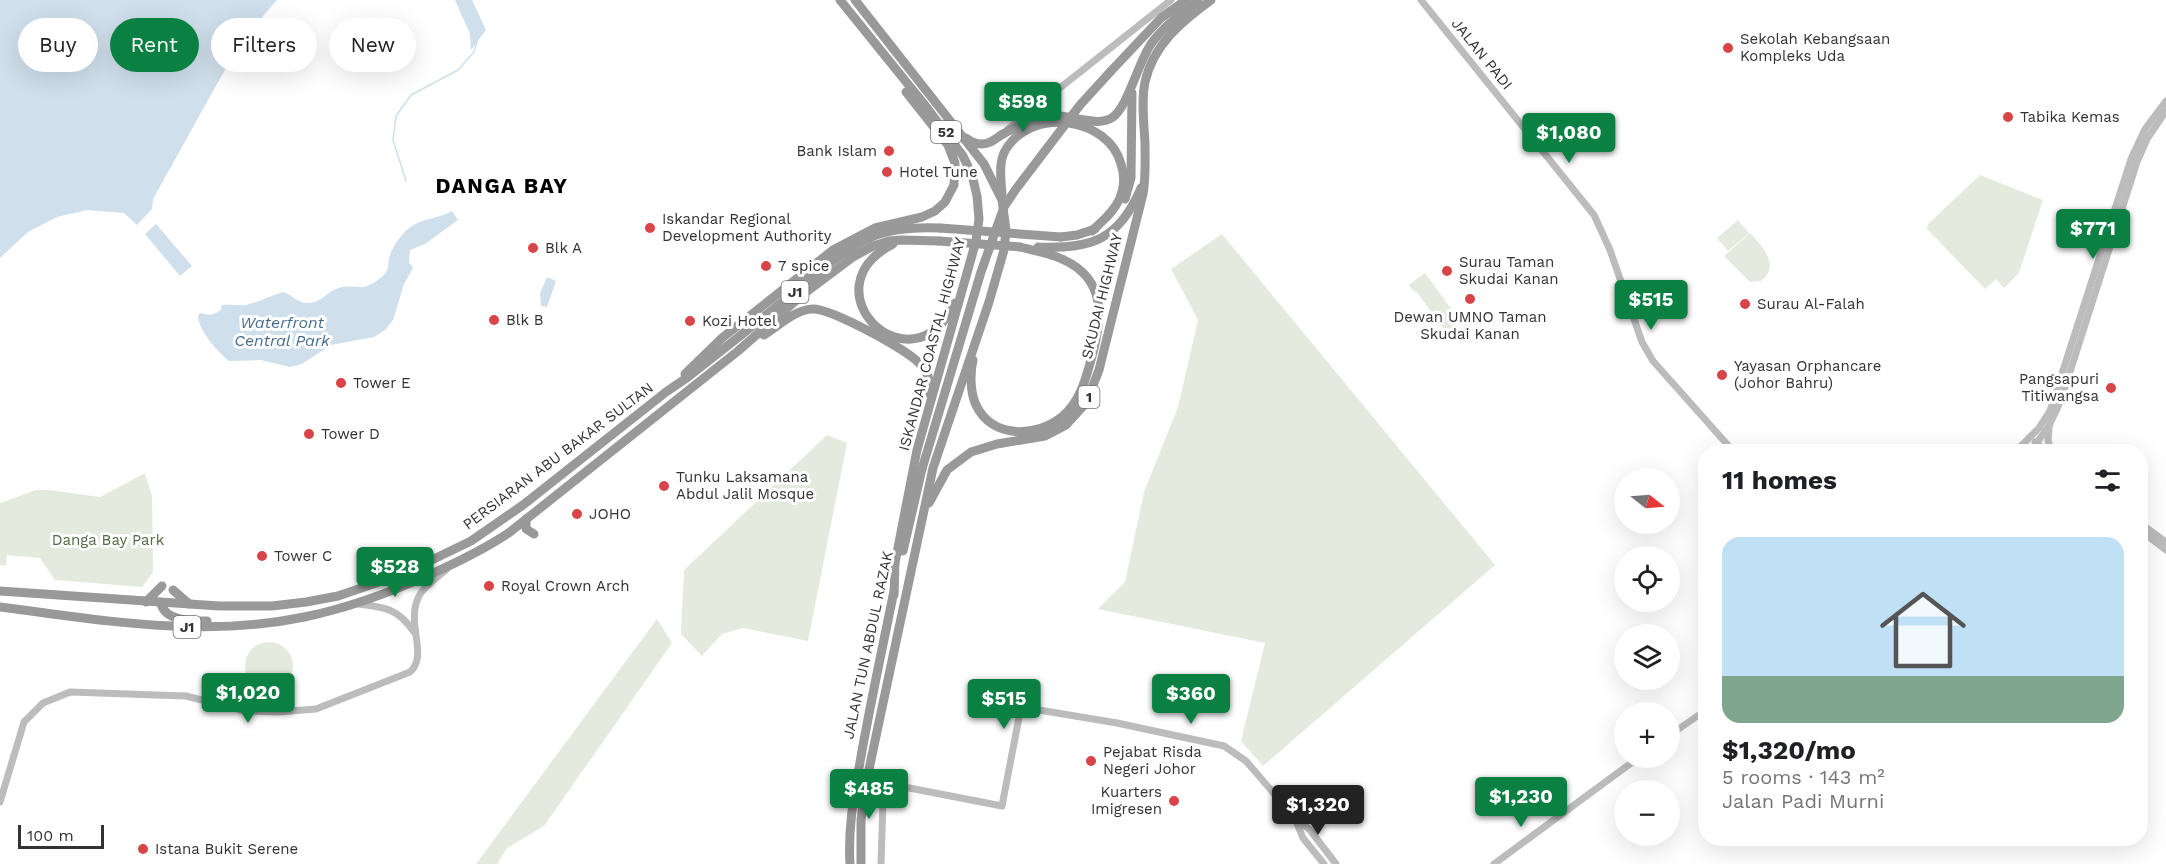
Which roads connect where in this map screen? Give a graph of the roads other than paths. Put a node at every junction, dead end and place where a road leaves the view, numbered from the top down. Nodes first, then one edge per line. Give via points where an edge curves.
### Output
1 (840, 0) edge
2 (855, 0) edge
3 (1171, 0) edge
4 (1186, 0) edge
5 (1198, 0) edge
6 (1211, 0) edge
7 (1421, 0) edge
8 (886, 59) junction
9 (1134, 76) junction
10 (2166, 101) edge
11 (2166, 111) edge
12 (962, 134) junction
13 (1001, 135) junction
14 (1145, 177) junction
15 (1002, 200) junction
16 (1092, 231) junction
17 (901, 240) junction
18 (1020, 247) junction
19 (964, 285) junction
20 (976, 339) junction
21 (738, 351) junction
22 (666, 392) junction
23 (928, 412) junction
24 (2049, 426) junction
25 (2039, 428) junction
26 (1727, 444) edge
27 (2022, 444) edge
28 (2035, 444) edge
29 (2036, 444) edge
30 (2049, 444) edge
31 (526, 519) junction
32 (921, 525) junction
33 (2148, 529) edge
34 (534, 534) dead end
35 (2148, 536) edge
36 (2166, 542) edge
37 (2166, 550) edge
38 (455, 563) junction
39 (162, 586) dead end
40 (173, 590) dead end
41 (0, 591) edge
42 (894, 595) junction
43 (146, 602) junction
44 (161, 603) junction
45 (172, 604) junction
46 (189, 604) junction
47 (354, 604) junction
48 (0, 607) edge
49 (168, 615) junction
50 (96, 618) junction
51 (248, 625) junction
52 (414, 632) junction
53 (1698, 716) edge
54 (1680, 728) edge
55 (1624, 768) edge
56 (0, 802) edge
57 (1295, 818) junction
58 (850, 864) edge
59 (861, 864) edge
60 (881, 864) edge
61 (1324, 864) edge
62 (1336, 864) edge
63 (1494, 864) edge

1 - 8 highway, ISKANDAR COASTAL HIGHWAY / 52
2 - 12 highway, 52
3 - 13 street
4 - 42 highway, JALAN TUN ABDUL RAZAK, bridge via 1161,18 1080,105 1004,207 922,469
5 - 9 highway via 1164,28
6 - 14 highway, SKUDAI HIGHWAY / 1 via 1168,36 1149,70 1144,97
7 - 26 street, JALAN PADI via 1594,215 1642,342 1653,361
8 - 19 highway, ISKANDAR COASTAL HIGHWAY / 52 via 955,144 972,175 979,219
8 - 22 highway via 952,154 954,186 945,202 929,215 875,228 833,250 722,338
9 - 13 highway via 1120,110 1106,121 1061,115
9 - 16 highway via 1130,187 1111,219
10 - 25 street via 2145,129 2131,159 2055,398
11 - 24 street via 2137,162 2061,400
12 - 13 highway via 980,144
12 - 15 highway, 52 via 990,174
14 - 18 highway via 1129,210 1112,232 1098,240 1064,248
14 - 32 highway, SKUDAI HIGHWAY / 1 via 1099,370 1086,403 1066,425 1045,436 987,446 960,459 942,477
15 - 16 highway via 1003,157 1023,132 1053,123 1091,128 1112,143 1124,177 1116,207
15 - 20 highway, 52 via 1006,223 1004,250
16 - 22 highway, PERSIARAN ABU BAKAR SULTAN / J1, bridge via 1061,237 921,227 876,235 804,284
17 - 18 highway, PERSIARAN ABU BAKAR SULTAN / J1, bridge
17 - 19 highway via 874,257 860,280 861,307 874,326 902,339 926,336 944,322
17 - 21 highway, PERSIARAN ABU BAKAR SULTAN / J1 via 873,246 853,257
18 - 20 highway via 1065,260 1088,279 1096,295 1099,332 1078,399 1062,417 1045,427 1026,432 996,427 975,404 972,365
19 - 23 highway, ISKANDAR COASTAL HIGHWAY / 52
20 - 32 highway, 52 via 933,468
21 - 23 highway via 797,313 811,309 832,313 921,365 930,382
21 - 31 highway, PERSIARAN ABU BAKAR SULTAN / J1
22 - 46 highway, PERSIARAN ABU BAKAR SULTAN / J1 via 523,505 471,541 421,567 323,600 272,606
23 - 42 highway, ISKANDAR COASTAL HIGHWAY / 52 via 895,563
24 - 29 street
24 - 30 street
25 - 27 street
25 - 28 street
31 - 34 highway via 526,529
31 - 38 highway, PERSIARAN ABU BAKAR SULTAN / J1
32 - 59 highway, JALAN TUN ABDUL RAZAK / 1 via 862,805
33 - 36 street
35 - 37 street
38 - 47 highway, PERSIARAN ABU BAKAR SULTAN / J1
38 - 52 street via 419,596
39 - 43 highway
40 - 46 highway
41 - 43 highway, PERSIARAN ABU BAKAR SULTAN / J1
42 - 58 highway, JALAN TUN ABDUL RAZAK via 862,740
43 - 44 highway, PERSIARAN ABU BAKAR SULTAN / J1
44 - 45 highway, PERSIARAN ABU BAKAR SULTAN / J1
44 - 49 highway
45 - 46 highway, PERSIARAN ABU BAKAR SULTAN / J1
45 - 49 highway
47 - 51 highway, PERSIARAN ABU BAKAR SULTAN / J1 via 300,619
47 - 52 street via 393,610
48 - 50 highway, PERSIARAN ABU BAKAR SULTAN / J1
49 - 50 highway via 162,620
49 - 51 highway
50 - 51 highway, PERSIARAN ABU BAKAR SULTAN / J1 via 170,626
52 - 56 street via 418,660 410,672 316,709 262,713 186,696 110,692 70,692 53,698 24,722
53 - 54 street
55 - 63 street
57 - 60 street via 1246,761 1224,746 1021,707 1002,806 899,786 891,789 883,801
57 - 61 street via 1303,838
57 - 62 street

